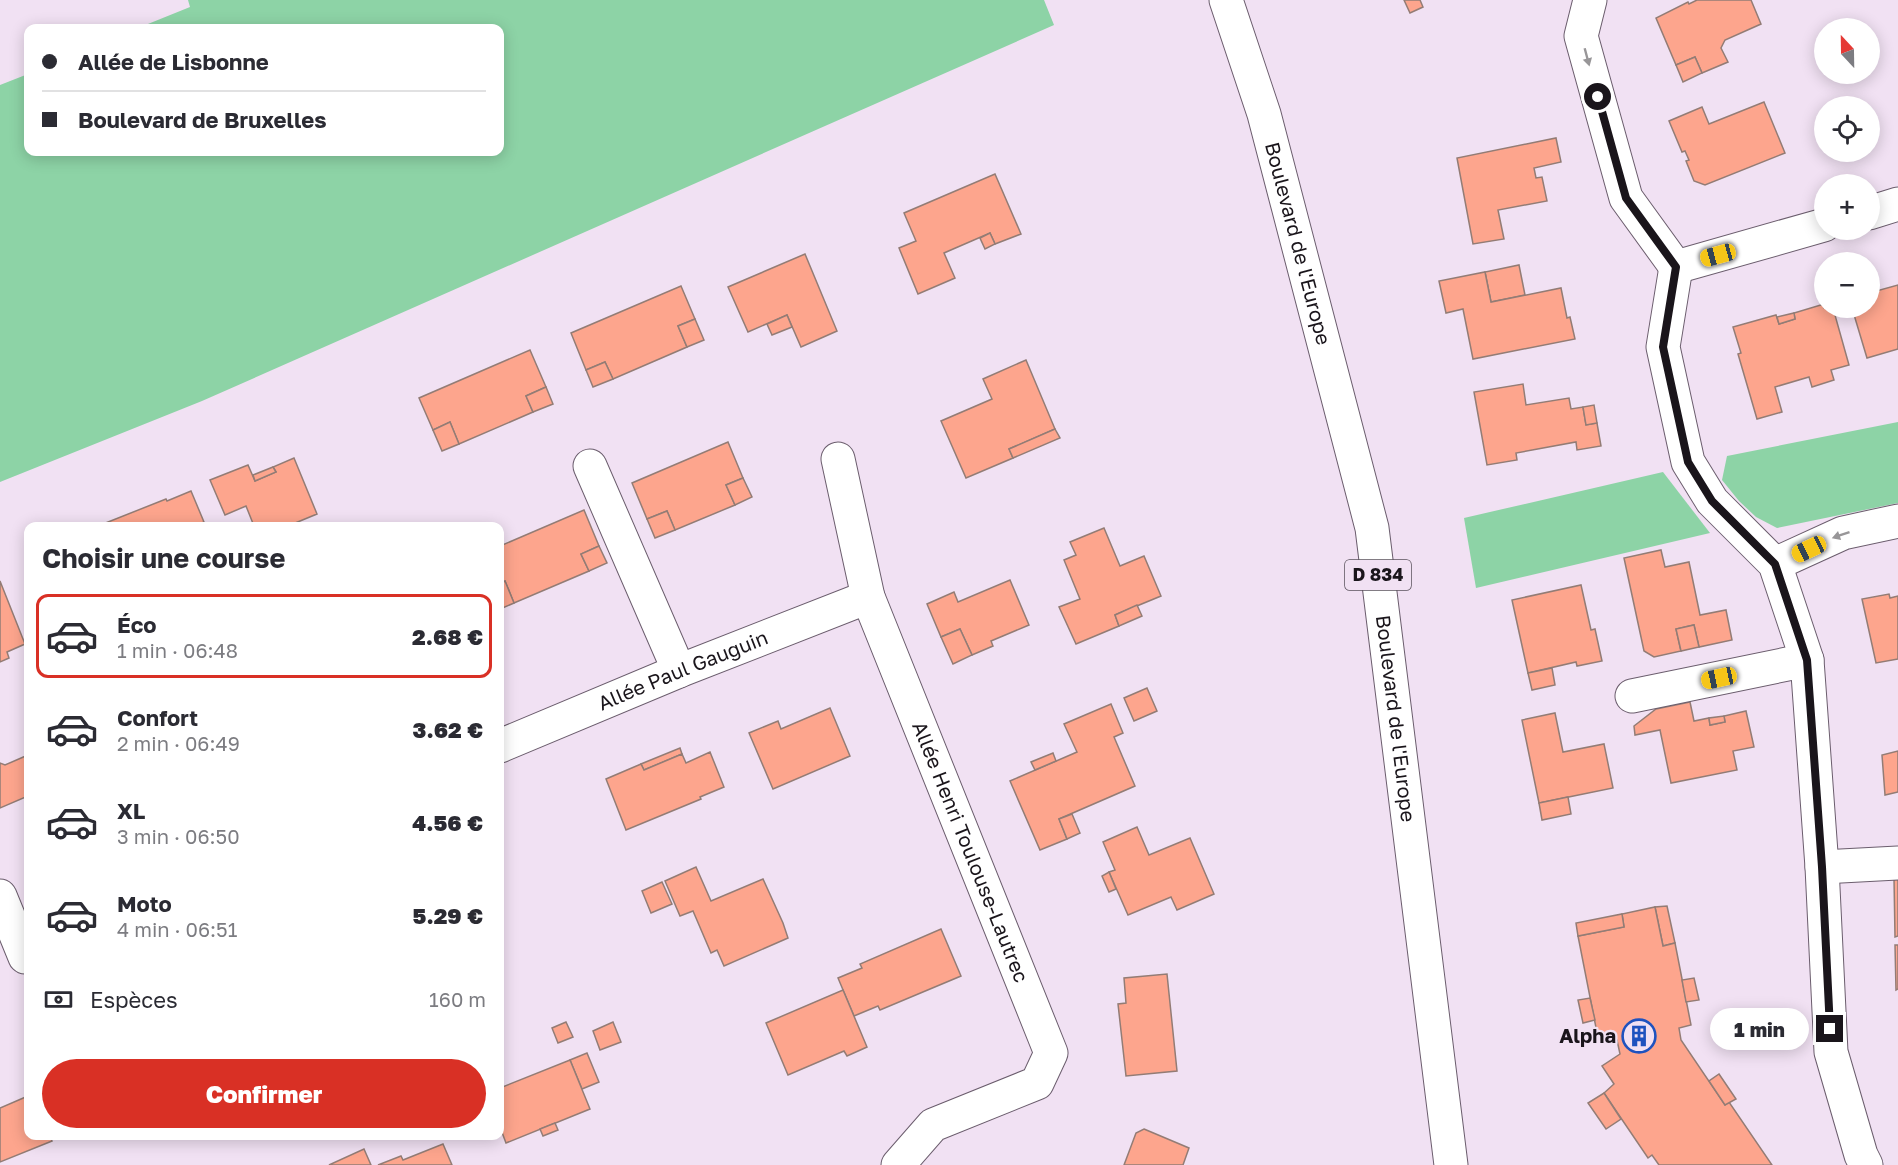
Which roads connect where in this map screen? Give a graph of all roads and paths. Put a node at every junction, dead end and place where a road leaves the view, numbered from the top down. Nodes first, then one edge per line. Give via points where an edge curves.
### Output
1 (1226, 0) edge
2 (1590, 0) edge
3 (1898, 204) edge
4 (1880, 210) edge
5 (1814, 228) edge
6 (1676, 267) junction
7 (838, 459) dead end
8 (590, 466) dead end
9 (1898, 521) edge
10 (1775, 564) junction
11 (868, 597) junction
12 (1807, 660) junction
13 (679, 670) junction
14 (1632, 696) dead end
15 (504, 744) edge
16 (1898, 862) edge
17 (1822, 867) junction
18 (0, 896) edge
19 (18, 960) edge
20 (898, 1165) edge
21 (1451, 1165) edge
22 (1866, 1165) edge

1 - 21 street, Boulevard de l'Europe / D 834 via 1264,114 1372,528
2 -> 6 street via 1581,36 1626,198
3 - 4 street
5 - 6 street
6 - 10 street via 1663,347 1688,462 1712,501
7 - 11 street, Allée Henri Toulouse-Lautrec
8 - 13 street
9 -> 10 street via 1843,533
10 - 12 street
11 - 13 street, Allée Paul Gauguin
11 - 20 street, Allée Henri Toulouse-Lautrec via 1051,1053 1037,1083 933,1125
12 - 14 street
12 - 17 street
13 - 15 street, Allée Paul Gauguin
16 - 17 street
17 - 22 street via 1831,1052
18 - 19 street

